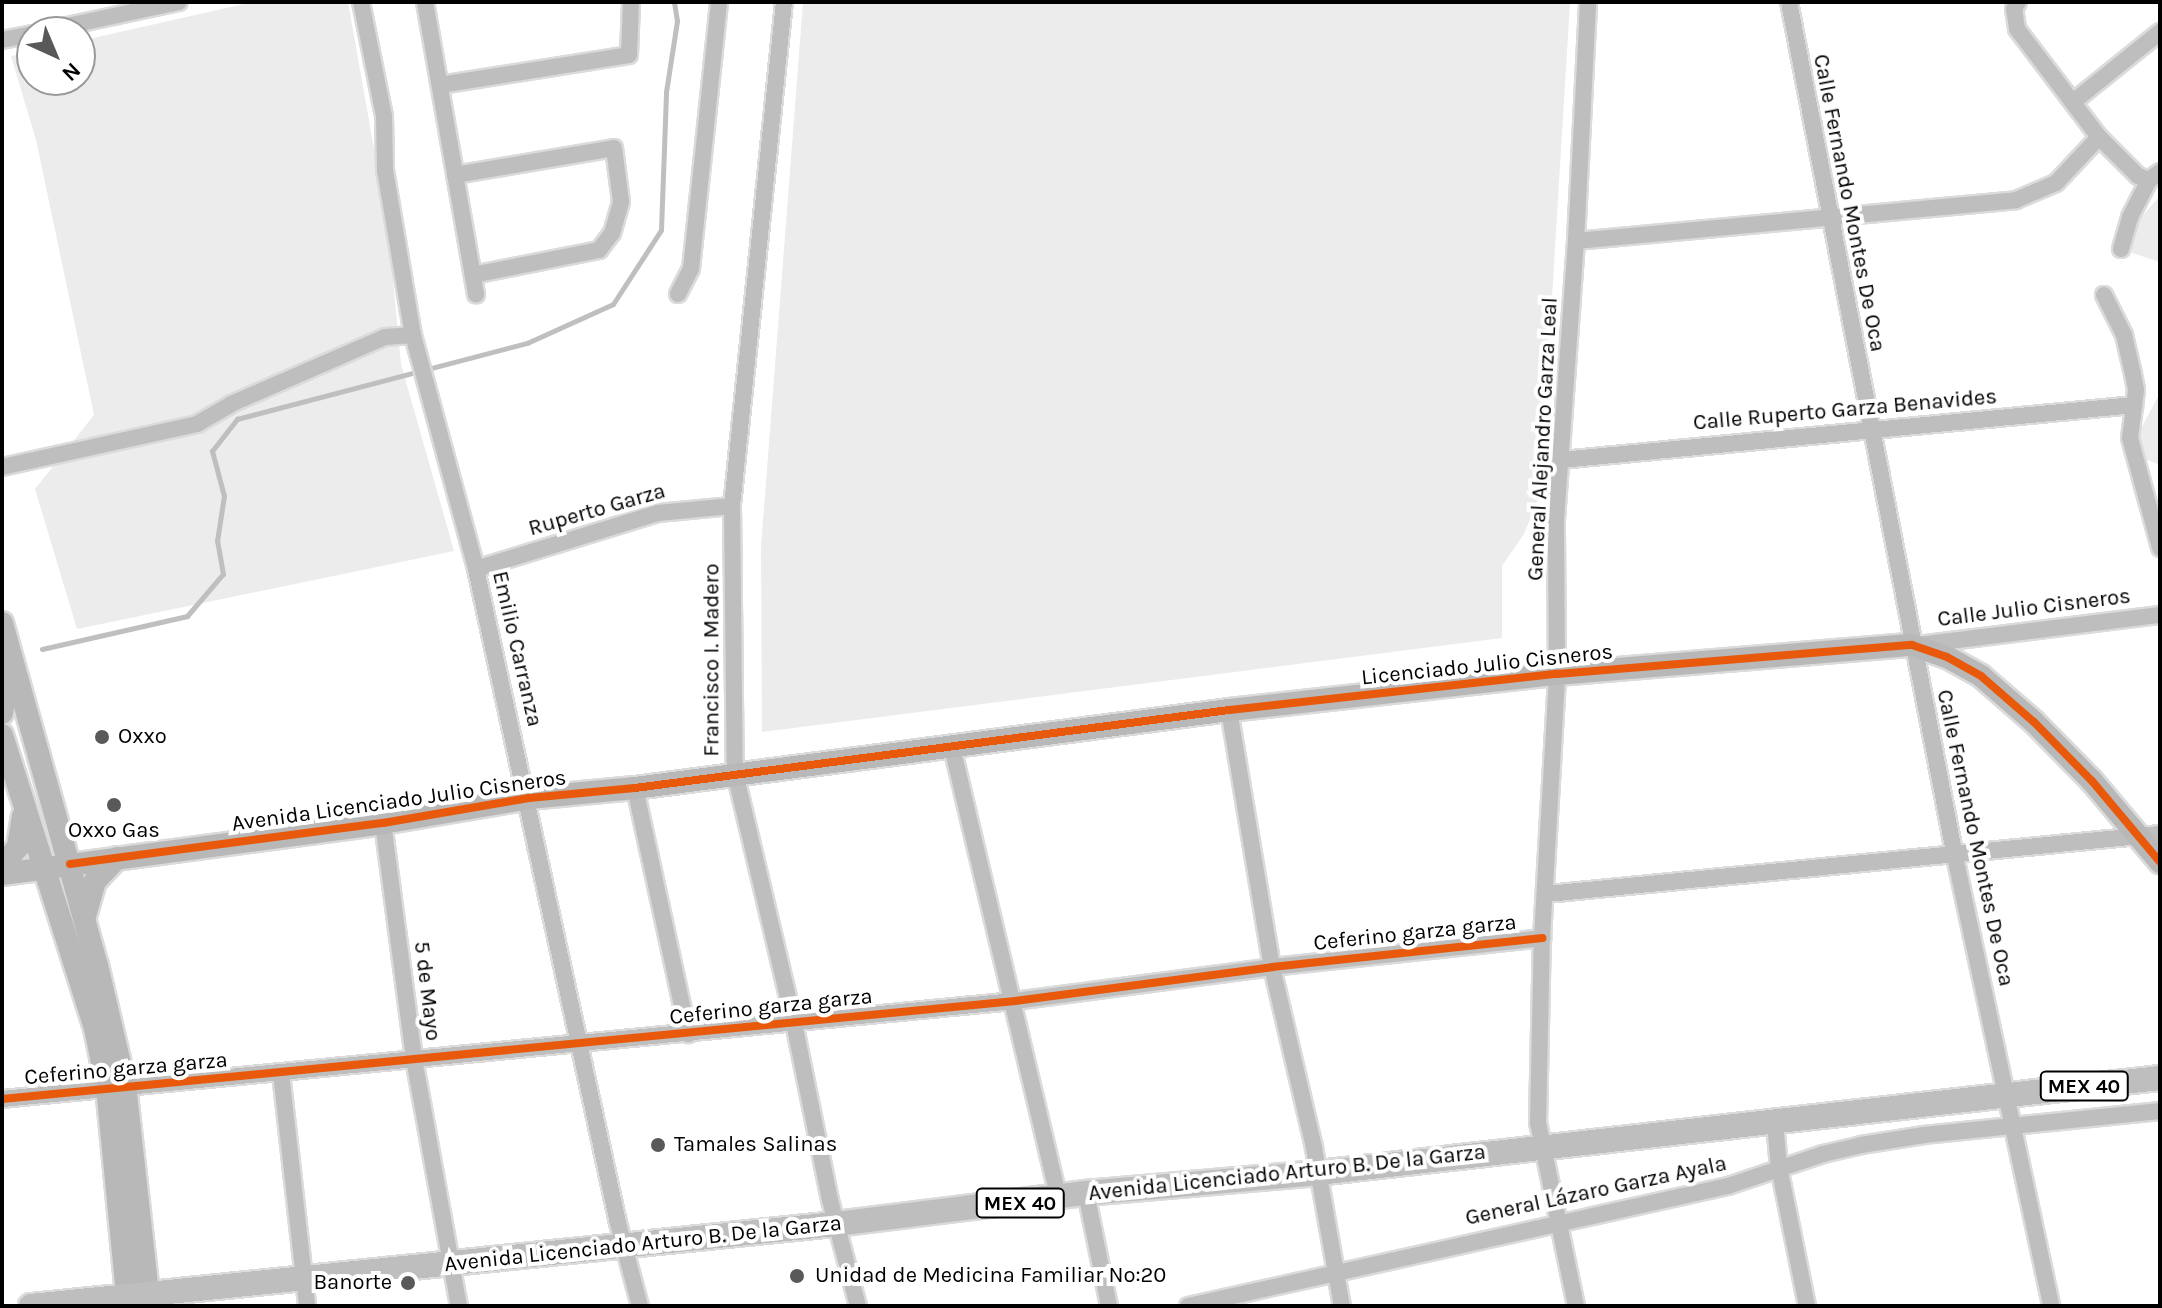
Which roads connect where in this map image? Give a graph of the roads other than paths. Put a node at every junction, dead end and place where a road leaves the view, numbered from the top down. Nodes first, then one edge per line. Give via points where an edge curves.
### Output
1 (179, 2) edge
2 (361, 2) edge
3 (425, 2) edge
4 (631, 2) edge
5 (719, 2) edge
6 (784, 2) edge
7 (1588, 2) edge
8 (1789, 2) edge
9 (2018, 2) edge
10 (96, 20) edge
11 (2160, 32) edge
12 (440, 85) junction
13 (2073, 102) junction
14 (2099, 137) junction
15 (455, 175) junction
16 (2154, 176) edge
17 (1829, 217) junction
18 (1576, 241) junction
19 (2121, 249) dead end
20 (473, 275) junction
21 (678, 294) dead end
22 (476, 295) dead end
23 (2104, 295) dead end
24 (413, 335) junction
25 (2134, 405) junction
26 (1869, 428) junction
27 (1561, 460) junction
28 (2, 467) edge
29 (732, 506) junction
30 (2160, 548) edge
31 (476, 569) junction
32 (2160, 615) edge
33 (2, 623) edge
34 (1912, 645) junction
35 (12, 657) junction
36 (1557, 674) junction
37 (1229, 710) junction
38 (2, 713) edge
39 (2, 722) edge
40 (2, 735) edge
41 (952, 747) junction
42 (43, 765) junction
43 (735, 773) junction
44 (635, 788) junction
45 (529, 798) junction
46 (22, 803) junction
47 (383, 823) junction
48 (2150, 835) edge
49 (1954, 852) junction
50 (117, 858) junction
51 (2160, 862) edge
52 (70, 864) junction
53 (2, 866) edge
54 (43, 868) junction
55 (2, 874) edge
56 (1547, 894) junction
57 (84, 922) junction
58 (1542, 938) junction
59 (1272, 967) junction
60 (1015, 1001) junction
61 (794, 1023) junction
62 (688, 1034) junction
63 (582, 1044) junction
64 (414, 1059) junction
65 (281, 1073) junction
66 (2160, 1078) edge
67 (116, 1086) junction
68 (2007, 1094) junction
69 (2, 1099) edge
70 (2160, 1111) edge
71 (1775, 1123) junction
72 (2013, 1126) junction
73 (1542, 1146) junction
74 (1779, 1167) junction
75 (1318, 1173) junction
76 (1086, 1193) junction
77 (1059, 1198) junction
78 (1557, 1222) junction
79 (836, 1224) junction
80 (625, 1247) junction
81 (451, 1264) junction
82 (1334, 1272) junction
83 (303, 1280) junction
84 (134, 1299) edge
85 (31, 1306) edge
86 (307, 1306) edge
87 (459, 1306) edge
88 (640, 1306) edge
89 (858, 1306) edge
90 (1109, 1306) edge
91 (1188, 1306) edge
92 (1342, 1306) edge
93 (1576, 1306) edge
94 (1807, 1306) edge
95 (2051, 1306) edge

1 - 10 street
2 - 24 street, Emilio Carranza via 384,116 385,170
3 - 12 street
4 - 12 street via 629,55
5 - 21 street via 691,269
6 - 29 street, Francisco I. Madero
7 - 18 street, General Alejandro Garza Leal
8 - 17 street, Calle Fernando Montes De Oca
9 - 13 street via 2017,29
11 - 13 street
12 - 15 street
13 - 14 street
14 - 16 street via 2138,176
14 - 17 street via 2056,183 2030,196
15 - 20 street
15 - 20 street via 614,148 621,202 612,233 599,250
16 - 19 street via 2130,217
17 - 18 street
17 - 26 street, Calle Fernando Montes De Oca
18 - 27 street, General Alejandro Garza Leal
20 - 22 street
23 - 25 street via 2124,335 2136,390
24 - 28 street via 385,337 197,424
24 - 31 street, Emilio Carranza
25 - 26 street, Calle Ruperto Garza Benavides
25 - 30 street via 2130,438
26 - 27 street, Calle Ruperto Garza Benavides
26 - 34 street, Calle Fernando Montes De Oca
27 - 36 street, General Alejandro Garza Leal
29 - 31 street, Ruperto Garza via 658,513
29 - 43 street, Francisco I. Madero
31 - 45 street, Emilio Carranza
32 - 34 street, Calle Julio Cisneros
33 - 35 street
34 - 36 street, Licenciado Julio Cisneros
34 - 48 street, Licenciado Julio Cisneros via 1981,676
34 - 49 street, Calle Fernando Montes De Oca
35 - 38 street
35 - 42 street
36 - 37 street, Licenciado Julio Cisneros
36 - 56 street, General Alejandro Garza Leal
37 - 41 street, Licenciado Julio Cisneros
37 - 59 street
39 - 42 street via 13,725
40 - 46 street
41 - 43 street, Licenciado Julio Cisneros
41 - 60 street
42 - 52 street
43 - 44 street, Avenida Licenciado Julio Cisneros
43 - 61 street, Francisco I. Madero
44 - 45 street, Avenida Licenciado Julio Cisneros
44 - 62 street
45 - 47 street, Avenida Licenciado Julio Cisneros
45 - 63 street, Emilio Carranza
46 - 53 street via 18,847
46 - 54 street
47 - 50 street, Avenida Licenciado Julio Cisneros
47 - 64 street, 5 de Mayo
48 - 49 street
48 - 51 street, Licenciado Julio Cisneros
49 - 56 street
49 - 68 street, Calle Fernando Montes De Oca
50 - 52 street, Avenida Licenciado Julio Cisneros
50 - 57 street via 95,881
52 - 54 street, Avenida Licenciado Julio Cisneros
52 - 57 street
54 - 55 street, Avenida Licenciado Julio Cisneros
54 - 67 street
56 - 58 street, General Alejandro Garza Leal
57 - 67 street
58 - 59 street, Ceferino garza garza
58 - 73 street, General Alejandro Garza Leal
59 - 60 street, Ceferino garza garza
59 - 75 street
60 - 61 street, Ceferino garza garza
60 - 77 street
61 - 62 street, Ceferino garza garza
61 - 79 street, Francisco I. Madero
62 - 63 street, Ceferino garza garza
63 - 64 street, Ceferino garza garza
63 - 80 street, Emilio Carranza
64 - 65 street, Ceferino garza garza
64 - 81 street, 5 de Mayo
65 - 67 street, Ceferino garza garza
65 - 83 street
66 - 68 main road, Avenida Licenciado Arturo B. De la Garza / MEX 40
67 - 69 street, Ceferino garza garza
67 - 84 street
68 - 71 main road, Avenida Licenciado Arturo B. De la Garza / MEX 40
68 - 72 street, Calle Fernando Montes De Oca
70 - 72 street, General Lázaro Garza Ayala
71 - 73 main road, Avenida Licenciado Arturo B. De la Garza / MEX 40
71 - 74 street
72 - 74 street, General Lázaro Garza Ayala via 1861,1145
72 - 95 street, Calle Fernando Montes De Oca
73 - 75 main road, Avenida Licenciado Arturo B. De la Garza / MEX 40
73 - 78 street, General Alejandro Garza Leal
74 - 78 street, General Lázaro Garza Ayala via 1728,1186
74 - 94 street
75 - 76 main road, Avenida Licenciado Arturo B. De la Garza / MEX 40
75 - 82 street
76 - 77 main road, Avenida Licenciado Arturo B. De la Garza / MEX 40
76 - 90 street
77 - 79 main road, Avenida Licenciado Arturo B. De la Garza / MEX 40
78 - 82 street, General Lázaro Garza Ayala
78 - 93 street, General Alejandro Garza Leal
79 - 80 main road, Avenida Licenciado Arturo B. De la Garza / MEX 40
79 - 89 street, Francisco I. Madero
80 - 81 main road, Avenida Licenciado Arturo B. De la Garza / MEX 40
80 - 88 street, Emilio Carranza
81 - 83 main road, Avenida Licenciado Arturo B. De la Garza / MEX 40
81 - 87 street, 5 de Mayo
82 - 91 street, General Lázaro Garza Ayala
82 - 92 street
83 - 84 main road, Avenida Licenciado Arturo B. De la Garza / MEX 40
83 - 86 street
84 - 85 main road, Avenida Licenciado Arturo B. De la Garza / MEX 40

